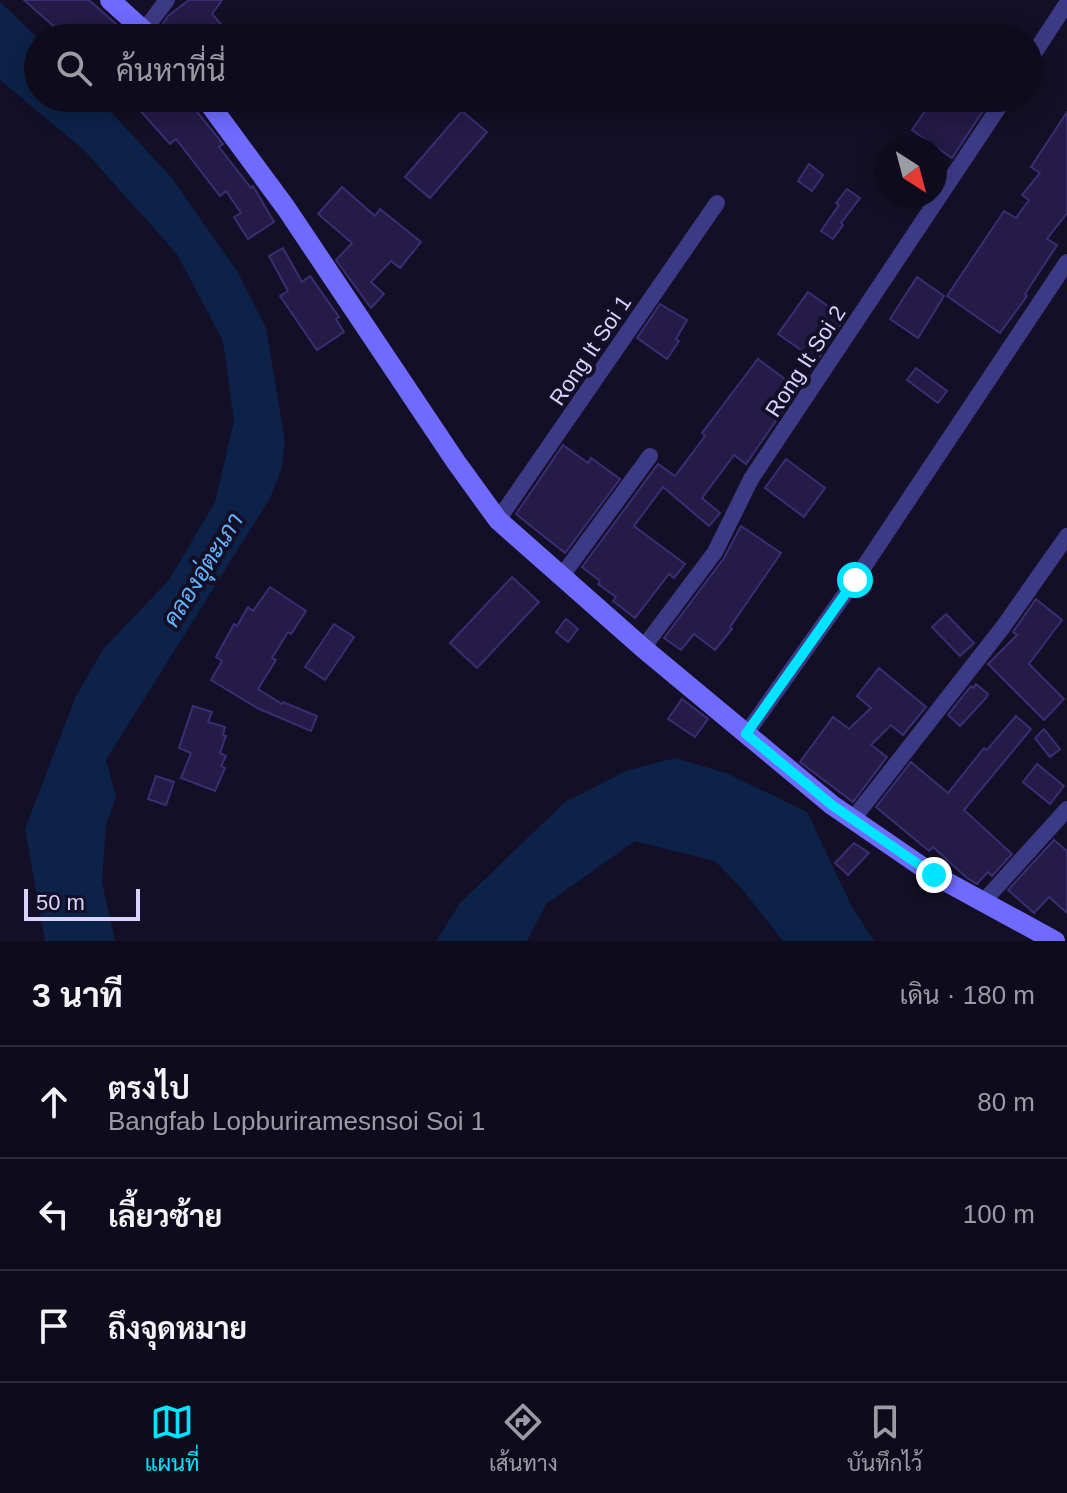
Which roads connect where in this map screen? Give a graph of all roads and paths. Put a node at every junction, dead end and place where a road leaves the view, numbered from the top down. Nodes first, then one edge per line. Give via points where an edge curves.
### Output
1 (110, 0) edge
2 (167, 0) edge
3 (1067, 3) edge
4 (137, 24) edge
5 (154, 24) edge
6 (1043, 40) edge
7 (215, 112) edge
8 (996, 112) edge
9 (717, 203) dead end
10 (1067, 262) edge
11 (650, 456) dead end
12 (498, 520) junction
13 (1067, 536) edge
14 (561, 577) junction
15 (643, 648) junction
16 (746, 734) junction
17 (1067, 809) edge
18 (853, 819) junction
19 (983, 902) junction
20 (1055, 941) edge

1 - 4 street
2 - 5 street
3 - 6 street
7 - 12 street
8 - 15 street, Rong It Soi 2 via 751,479 715,552
9 - 12 street, Rong It Soi 1
10 - 16 street
11 - 14 street
12 - 14 street
13 - 18 street
14 - 15 street
15 - 16 street
16 - 18 street
17 - 19 street
18 - 19 street
19 - 20 street

